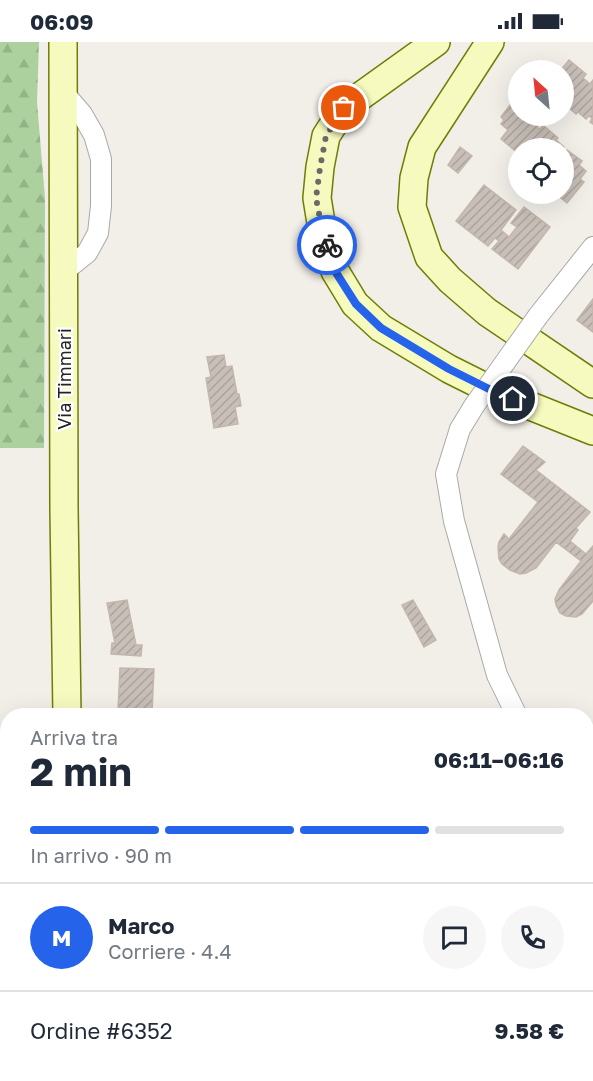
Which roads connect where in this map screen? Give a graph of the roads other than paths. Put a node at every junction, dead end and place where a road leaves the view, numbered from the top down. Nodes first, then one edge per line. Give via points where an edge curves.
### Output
1 (63, 42) edge
2 (436, 42) edge
3 (490, 42) edge
4 (63, 92) junction
5 (593, 247) edge
6 (63, 268) junction
7 (593, 384) edge
8 (593, 431) edge
9 (67, 708) edge
10 (513, 708) edge

1 - 4 main road, Via Timmari
2 - 8 main road via 344,108 326,136 316,198 335,271 356,304 381,328 493,391
3 - 7 main road via 422,147 412,207 429,257 450,280 487,312
4 - 6 main road, Via Timmari
4 - 6 street via 94,135 100,159 101,206 98,233 87,253
5 - 10 street, bridge via 474,406 460,429 446,474 454,521 497,675
6 - 9 main road, Via Timmari

